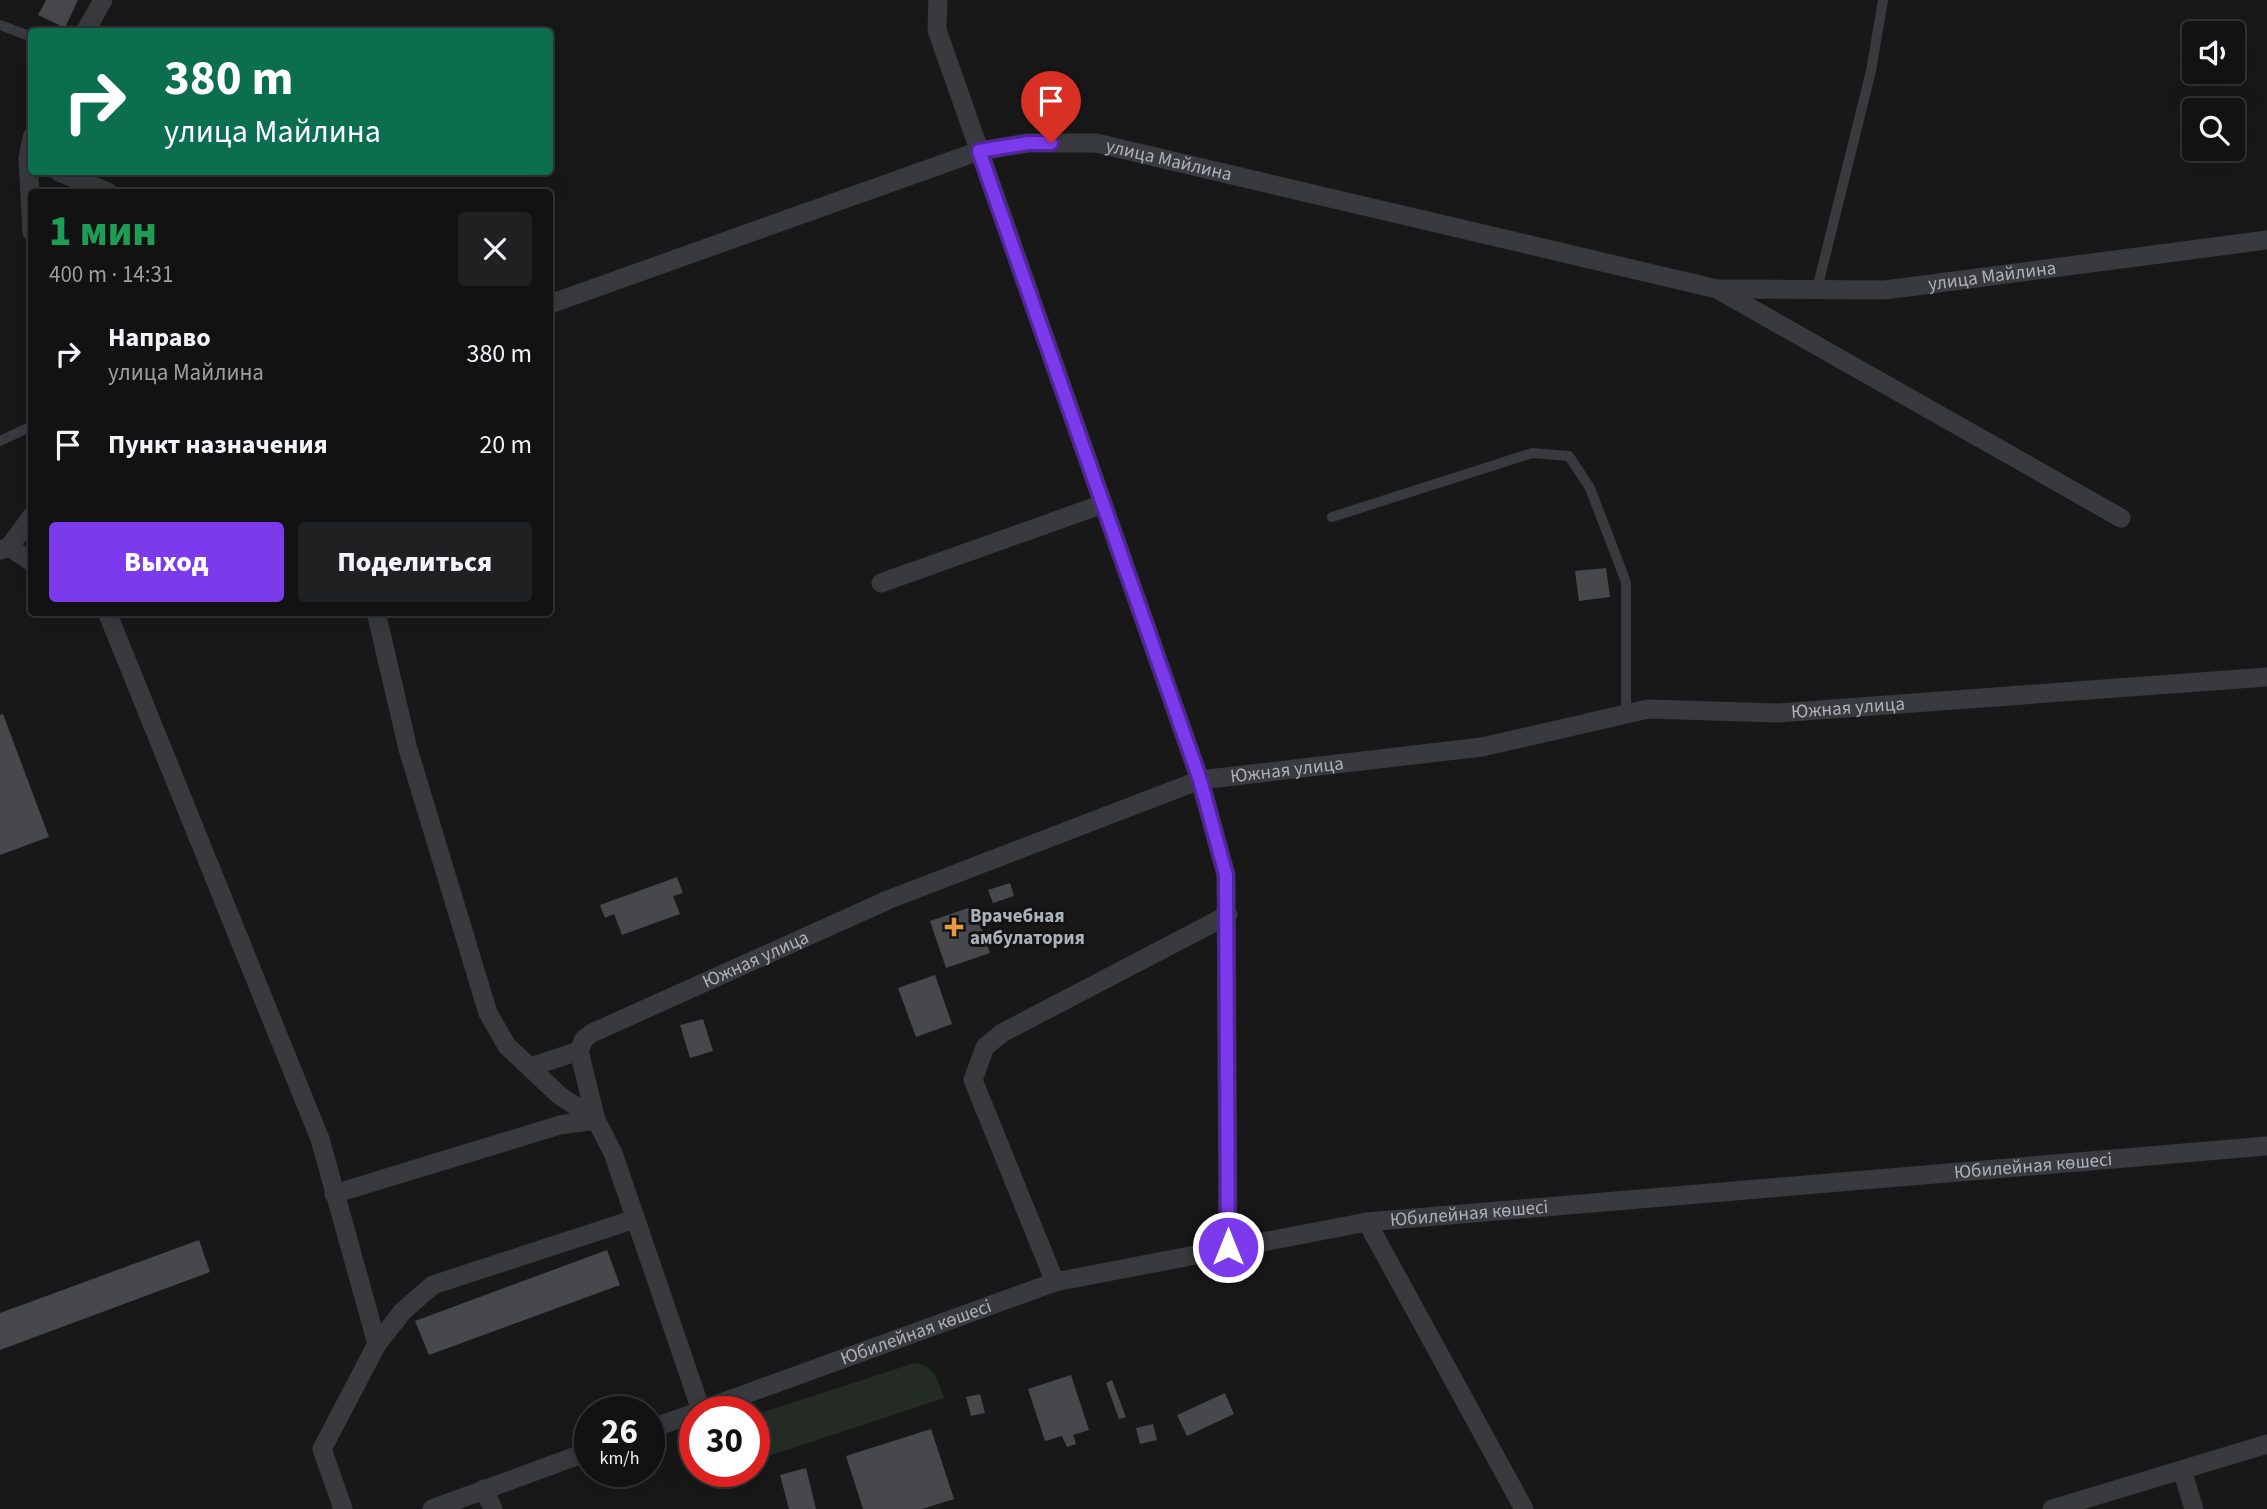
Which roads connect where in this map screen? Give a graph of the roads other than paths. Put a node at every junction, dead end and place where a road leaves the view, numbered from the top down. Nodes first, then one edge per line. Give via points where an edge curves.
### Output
1 (103, 0) edge
2 (1883, 0) edge
3 (935, 2) edge
4 (0, 25) edge
5 (87, 28) edge
6 (28, 36) edge
7 (979, 151) junction
8 (66, 175) edge
9 (101, 189) edge
10 (2267, 240) edge
11 (1717, 289) junction
12 (1817, 289) junction
13 (553, 303) edge
14 (28, 428) edge
15 (0, 441) edge
16 (1103, 504) junction
17 (1332, 516) dead end
18 (2121, 518) dead end
19 (28, 521) edge
20 (4, 548) edge
21 (28, 560) edge
22 (881, 583) dead end
23 (109, 616) edge
24 (377, 616) edge
25 (2267, 677) edge
26 (1626, 714) junction
27 (1200, 780) junction
28 (1228, 915) junction
29 (579, 1051) junction
30 (530, 1067) junction
31 (596, 1120) junction
32 (2267, 1146) edge
33 (334, 1194) junction
34 (635, 1219) junction
35 (1367, 1222) junction
36 (1228, 1247) junction
37 (1055, 1282) junction
38 (377, 1344) junction
39 (692, 1396) edge
40 (741, 1396) edge
41 (2267, 1444) edge
42 (574, 1457) edge
43 (2182, 1470) junction
44 (484, 1489) junction
45 (343, 1509) edge
46 (432, 1509) edge
47 (493, 1509) edge
48 (1524, 1509) edge
49 (2052, 1509) edge
50 (2194, 1509) edge

1 - 5 street
2 - 12 lane via 1871,71
3 - 7 street via 937,30
4 - 6 lane
7 - 11 street, улица Майлина via 1028,143 1096,143
7 - 13 street, улица Майлина
7 - 16 street
8 - 9 street
10 - 12 street, улица Майлина via 1885,290
11 - 12 street, улица Майлина
11 - 18 street, улица Майлина
14 - 15 lane
16 - 22 street
16 - 27 street
17 - 26 lane via 1532,453 1569,456 1590,488 1626,582
19 - 20 street
20 - 21 street
23 - 33 street via 320,1139
24 - 30 street via 408,749 488,1013 508,1046
25 - 26 street, Южная улица via 1777,713 1648,709
26 - 27 street, Южная улица via 1482,747
27 - 28 street via 1226,875
27 - 29 street, Южная улица via 890,899 592,1033
28 - 36 street
28 - 37 street via 1002,1033 985,1047 973,1080
29 - 30 street
29 - 31 street
30 - 31 street via 559,1095
31 - 33 street via 560,1125
31 - 34 street via 613,1153
32 - 35 street, Юбилейная көшесі
33 - 38 street
34 - 38 street via 433,1285 403,1311
34 - 39 street
35 - 36 street, Юбилейная көшесі
35 - 48 street
36 - 37 street, Юбилейная көшесі
37 - 40 street, Юбилейная көшесі
38 - 45 street via 321,1449
41 - 43 street
42 - 44 street
43 - 49 street
43 - 50 street
44 - 46 street
44 - 47 street

